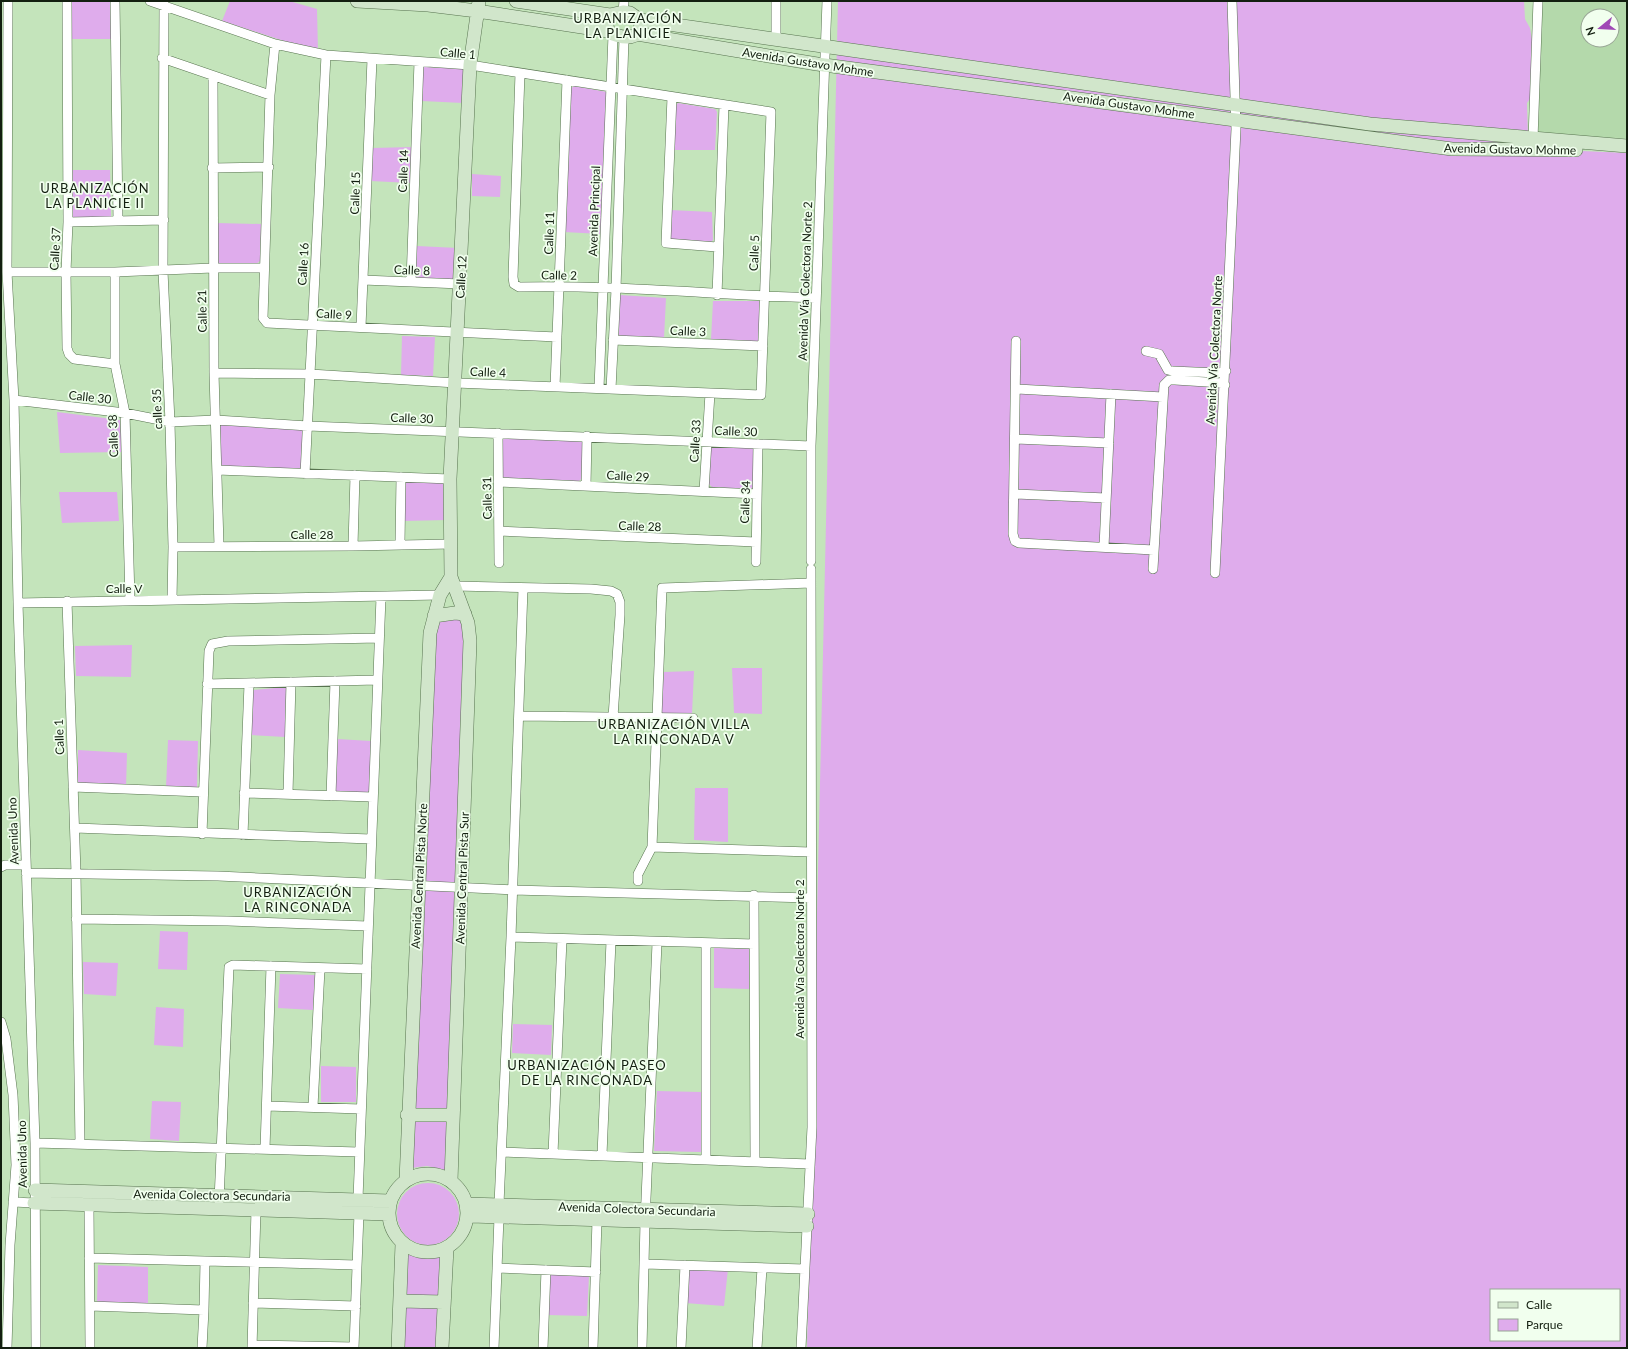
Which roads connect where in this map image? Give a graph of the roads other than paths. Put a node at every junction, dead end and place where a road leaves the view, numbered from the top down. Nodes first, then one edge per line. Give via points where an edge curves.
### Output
1 (8, 1) edge
2 (67, 1) edge
3 (115, 1) edge
4 (150, 1) edge
5 (357, 1) edge
6 (516, 1) edge
7 (776, 1) edge
8 (827, 1) edge
9 (1232, 1) edge
10 (1538, 1) edge
11 (164, 4) edge
12 (478, 6) edge
13 (619, 9) edge
14 (640, 20) junction
15 (615, 34) junction
16 (637, 34) junction
17 (776, 40) junction
18 (275, 44) junction
19 (826, 46) junction
20 (326, 55) junction
21 (162, 58) junction
22 (372, 59) junction
23 (419, 62) junction
24 (470, 65) junction
25 (826, 65) junction
26 (520, 73) junction
27 (213, 76) junction
28 (567, 80) junction
29 (611, 87) junction
30 (623, 89) junction
31 (270, 95) junction
32 (672, 97) junction
33 (1236, 104) junction
34 (724, 105) junction
35 (771, 112) joint
36 (1236, 124) junction
37 (1533, 139) junction
38 (1625, 146) edge
39 (269, 166) junction
40 (212, 168) junction
41 (164, 220) junction
42 (118, 221) junction
43 (68, 222) junction
44 (717, 247) junction
45 (213, 268) junction
46 (264, 268) junction
47 (163, 271) junction
48 (7, 272) junction
49 (66, 272) junction
50 (115, 272) junction
51 (363, 280) junction
52 (411, 281) junction
53 (461, 284) junction
54 (559, 286) junction
55 (604, 289) junction
56 (616, 289) junction
57 (717, 295) junction
58 (765, 297) junction
59 (815, 298) junction
60 (312, 325) junction
61 (361, 327) junction
62 (458, 332) junction
63 (557, 336) junction
64 (613, 340) junction
65 (1016, 341) dead end
66 (763, 346) junction
67 (1146, 351) dead end
68 (115, 364) junction
69 (1226, 370) junction
70 (214, 373) junction
71 (310, 374) junction
72 (456, 383) junction
73 (1225, 385) junction
74 (555, 387) junction
75 (598, 388) junction
76 (611, 389) junction
77 (1017, 389) junction
78 (710, 393) junction
79 (1111, 394) junction
80 (761, 395) joint
81 (1163, 397) junction
82 (14, 400) junction
83 (125, 413) junction
84 (216, 420) junction
85 (170, 422) junction
86 (308, 426) junction
87 (453, 431) junction
88 (498, 433) junction
89 (587, 436) junction
90 (1015, 439) junction
91 (706, 442) junction
92 (1109, 443) junction
93 (758, 444) junction
94 (811, 446) junction
95 (217, 470) junction
96 (305, 474) junction
97 (355, 475) junction
98 (401, 477) junction
99 (450, 479) junction
100 (498, 482) junction
101 (586, 486) junction
102 (704, 491) junction
103 (757, 494) junction
104 (1014, 494) junction
105 (1106, 498) junction
106 (499, 531) junction
107 (756, 542) junction
108 (400, 544) junction
109 (451, 544) junction
110 (219, 546) junction
111 (353, 546) junction
112 (173, 547) junction
113 (1104, 547) junction
114 (1154, 550) junction
115 (756, 562) dead end
116 (499, 563) dead end
117 (1153, 569) dead end
118 (1215, 573) dead end
119 (453, 582) junction
120 (811, 584) junction
121 (523, 588) junction
122 (440, 595) junction
123 (381, 596) junction
124 (130, 600) junction
125 (172, 600) junction
126 (67, 601) junction
127 (18, 603) junction
128 (465, 614) junction
129 (434, 616) junction
130 (379, 638) junction
131 (377, 680) junction
132 (335, 681) junction
133 (291, 682) junction
134 (207, 684) junction
135 (249, 684) junction
136 (519, 716) junction
137 (613, 717) junction
138 (657, 717) junction
139 (693, 718) dead end
140 (73, 787) junction
141 (202, 792) junction
142 (244, 793) junction
143 (288, 794) junction
144 (331, 796) junction
145 (373, 797) junction
146 (75, 828) junction
147 (202, 834) junction
148 (243, 835) junction
149 (371, 839) junction
150 (652, 847) junction
151 (811, 852) junction
152 (2, 864) edge
153 (26, 869) junction
154 (76, 873) junction
155 (638, 881) dead end
156 (370, 882) junction
157 (419, 885) junction
158 (462, 886) junction
159 (513, 890) junction
160 (754, 896) junction
161 (811, 898) junction
162 (76, 919) junction
163 (368, 926) junction
164 (511, 937) junction
165 (562, 939) junction
166 (611, 941) junction
167 (657, 942) junction
168 (706, 943) junction
169 (754, 944) junction
170 (271, 966) junction
171 (320, 969) junction
172 (367, 969) junction
173 (1, 1022) edge
174 (267, 1106) junction
175 (313, 1107) junction
176 (361, 1109) junction
177 (407, 1115) junction
178 (453, 1115) junction
179 (35, 1143) junction
180 (80, 1144) junction
181 (222, 1147) junction
182 (265, 1149) junction
183 (359, 1152) junction
184 (502, 1152) junction
185 (553, 1154) junction
186 (602, 1155) junction
187 (648, 1157) junction
188 (706, 1159) junction
189 (755, 1160) junction
190 (810, 1164) junction
191 (406, 1180) junction
192 (451, 1181) junction
193 (220, 1195) junction
194 (34, 1196) junction
195 (358, 1199) junction
196 (390, 1200) junction
197 (13, 1202) junction
198 (466, 1204) junction
199 (89, 1205) junction
200 (219, 1209) junction
201 (256, 1210) junction
202 (499, 1210) junction
203 (359, 1213) junction
204 (388, 1214) junction
205 (645, 1215) junction
206 (467, 1218) junction
207 (597, 1220) junction
208 (808, 1220) junction
209 (402, 1244) junction
210 (447, 1248) junction
211 (89, 1258) junction
212 (205, 1261) junction
213 (254, 1262) junction
214 (645, 1264) junction
215 (357, 1265) junction
216 (685, 1265) junction
217 (497, 1268) junction
218 (762, 1268) junction
219 (805, 1269) junction
220 (546, 1270) junction
221 (596, 1272) junction
222 (400, 1301) junction
223 (444, 1302) junction
224 (252, 1303) junction
225 (90, 1306) junction
226 (356, 1306) junction
227 (204, 1310) junction
228 (252, 1346) edge
229 (354, 1347) edge
230 (7, 1348) edge
231 (36, 1348) edge
232 (90, 1348) edge
233 (202, 1348) edge
234 (398, 1348) edge
235 (442, 1348) edge
236 (494, 1348) edge
237 (544, 1348) edge
238 (593, 1348) edge
239 (642, 1348) edge
240 (681, 1348) edge
241 (757, 1348) edge
242 (801, 1348) edge

1 - 48 street, Avenida Uno
2 - 43 street, Calle 37
3 - 42 street
4 - 11 street, Calle 1
5 - 12 street
6 - 13 street
7 - 17 street
8 - 19 street, Avenida Vía Colectora Norte 2
9 - 33 street
10 - 37 street
11 - 18 street, Calle 1
11 - 21 street, calle 35
12 - 15 street
12 - 24 street, Calle 12
13 - 14 street
13 - 15 street via 606,19 606,25
14 - 16 street via 640,30
14 - 17 street, Avenida Gustavo Mohme
15 - 16 street
15 - 29 street, Avenida Principal
15 - 30 street, Avenida Principal
16 - 25 street, Avenida Gustavo Mohme
17 - 19 street, Avenida Gustavo Mohme
18 - 20 street, Calle 1
18 - 31 street, Calle 9
19 - 25 street, Avenida Vía Colectora Norte 2
19 - 33 street, Avenida Gustavo Mohme
20 - 22 street, Calle 1
20 - 60 street, Calle 16
21 - 27 street
21 - 41 street, calle 35
22 - 23 street, Calle 1
22 - 51 street, Calle 15
23 - 24 street, Calle 1
23 - 52 street, Calle 14
24 - 26 street, Calle 1
24 - 53 street, Calle 12
25 - 36 street, Avenida Gustavo Mohme
25 - 59 street, Avenida Vía Colectora Norte 2
26 - 28 street, Calle 1
26 - 54 street, Calle 2 via 514,284 519,287
27 - 31 street
27 - 40 street, Calle 21
28 - 29 street, Calle 1
28 - 54 street, Calle 11
29 - 30 street, Calle 1
29 - 55 street, Avenida Principal
30 - 32 street, Calle 1
30 - 56 street, Avenida Principal
31 - 39 street, Calle 9
32 - 34 street, Calle 1
32 - 44 street via 666,243
33 - 36 street, Avenida Vía Colectora Norte
33 - 37 street, Avenida Gustavo Mohme via 1370,124
34 - 35 street, Calle 1
34 - 44 street
35 - 58 street, Calle 5
36 - 38 street, Avenida Gustavo Mohme via 1452,149 1587,150
36 - 69 street, Avenida Vía Colectora Norte
37 - 38 street, Avenida Gustavo Mohme
39 - 40 street
39 - 46 street, Calle 9
40 - 45 street, Calle 21
41 - 42 street
41 - 47 street, calle 35
42 - 43 street
43 - 49 street, Calle 37
44 - 57 street
45 - 46 street
45 - 47 street
45 - 70 street, Calle 21
46 - 60 street, Calle 9 via 263,318 267,323
47 - 50 street
47 - 85 street, calle 35
48 - 49 street
48 - 82 street, Avenida Uno
49 - 50 street
49 - 68 street, Calle 37 via 69,354 74,358
50 - 68 street, Calle 38
51 - 52 street, Calle 8
51 - 61 street, Calle 15
52 - 53 street, Calle 8
53 - 62 street, Calle 12
54 - 55 street, Calle 2
54 - 63 street, Calle 11
55 - 56 street, Calle 2
55 - 75 street, Avenida Principal
56 - 57 street, Calle 2
56 - 64 street, Avenida Principal
57 - 58 street, Calle 2
58 - 59 street, Calle 2
58 - 66 street, Calle 5
59 - 94 street, Avenida Vía Colectora Norte 2
60 - 61 street, Calle 9
60 - 71 street, Calle 16
61 - 62 street, Calle 9
62 - 63 street, Calle 9
62 - 72 street, Calle 12
63 - 74 street, Calle 11
64 - 66 street, Calle 3
64 - 76 street, Avenida Principal
65 - 77 street
66 - 80 street, Calle 5
67 - 69 street via 1159,354 1172,371 1218,373
68 - 83 street, Calle 38
69 - 73 street, Avenida Vía Colectora Norte
70 - 71 street, Calle 4
70 - 84 street, Calle 21
71 - 72 street, Calle 4
71 - 86 street, Calle 16
72 - 74 street, Calle 4
72 - 87 street, Calle 12
73 - 81 street via 1222,382 1169,380 1164,385
73 - 118 street, Avenida Vía Colectora Norte
74 - 75 street, Calle 4
75 - 76 street, Calle 4
76 - 78 street, Calle 4
77 - 79 street
77 - 90 street
78 - 80 street, Calle 4
78 - 91 street, Calle 33
79 - 81 street
79 - 92 street
81 - 114 street
82 - 83 street, Calle 30
82 - 127 street, Avenida Uno
83 - 85 street, Calle 30
83 - 124 street, Calle 38
84 - 85 street, Calle 30
84 - 86 street, Calle 30
84 - 95 street, Calle 21
85 - 112 street, calle 35
86 - 87 street, Calle 30
86 - 96 street, Calle 16
87 - 88 street, Calle 30
87 - 99 street, Calle 12
88 - 89 street, Calle 30
88 - 100 street, Calle 31
89 - 91 street, Calle 30
89 - 101 street
90 - 92 street
90 - 104 street
91 - 93 street, Calle 30
91 - 102 street, Calle 33
92 - 105 street
93 - 94 street, Calle 30
93 - 103 street, Calle 34
94 - 120 street, Avenida Vía Colectora Norte 2
95 - 96 street
95 - 110 street, Calle 21
96 - 97 street
97 - 98 street
97 - 111 street
98 - 99 street
98 - 108 street
99 - 109 street, Calle 12
100 - 101 street, Calle 29
100 - 106 street, Calle 31
101 - 102 street, Calle 29
102 - 103 street, Calle 29
103 - 107 street, Calle 34
104 - 105 street
104 - 113 street via 1013,534 1017,542
105 - 113 street
106 - 107 street, Calle 28
106 - 116 street, Calle 31
107 - 115 street, Calle 34
108 - 109 street, Calle 28
108 - 111 street, Calle 28
109 - 119 street, Calle 12
110 - 111 street, Calle 28
110 - 112 street, Calle 28
112 - 125 street
113 - 114 street
114 - 117 street
119 - 121 street
119 - 122 street, Avenida Central Pista Norte
119 - 128 street, Avenida Central Pista Sur
120 - 138 street via 662,588
120 - 151 street, Avenida Vía Colectora Norte 2
121 - 136 street
121 - 137 street via 591,589 617,594 620,615
122 - 123 street, Calle V
122 - 129 street, Avenida Central Pista Norte
123 - 125 street, Calle V
123 - 130 street
124 - 125 street, Calle V
124 - 126 street, Calle V
126 - 127 street, Calle V
126 - 140 street, Calle 1
127 - 153 street, Avenida Uno
128 - 129 street
128 - 158 street, Avenida Central Pista Sur via 470,641
129 - 157 street, Avenida Central Pista Norte via 430,633
130 - 131 street
130 - 134 street via 215,642 209,651
131 - 132 street
131 - 145 street
132 - 133 street
132 - 144 street
133 - 135 street
133 - 143 street
134 - 135 street
134 - 141 street
135 - 142 street
136 - 137 street
136 - 159 street
137 - 138 street
138 - 139 street
138 - 150 street
140 - 141 street
140 - 146 street, Calle 1
141 - 147 street
142 - 143 street
142 - 148 street
143 - 144 street
144 - 145 street
145 - 149 street
146 - 147 street
146 - 154 street, Calle 1
147 - 148 street
148 - 149 street
149 - 156 street
150 - 151 street
150 - 155 street via 638,874
151 - 161 street, Avenida Vía Colectora Norte 2
152 - 153 street
153 - 154 street
153 - 179 street, Avenida Uno
154 - 156 street
154 - 162 street, Calle 1
156 - 157 street
156 - 163 street
157 - 158 street
157 - 177 street, Avenida Central Pista Norte
158 - 159 street
158 - 178 street, Avenida Central Pista Sur
159 - 160 street
159 - 164 street
160 - 161 street
160 - 169 street
161 - 190 street, Avenida Vía Colectora Norte 2
162 - 163 street
162 - 180 street, Calle 1
163 - 172 street
164 - 165 street
164 - 184 street
165 - 166 street
165 - 185 street
166 - 167 street
166 - 186 street
167 - 168 street
167 - 187 street
168 - 169 street
168 - 188 street
169 - 189 street
170 - 171 street
170 - 174 street
170 - 181 street via 233,965 228,970
171 - 172 street
171 - 175 street
172 - 176 street
173 - 197 street via 6,1039 13,1095 16,1165
174 - 175 street
174 - 182 street
175 - 176 street
176 - 183 street
177 - 178 street
177 - 191 street, Avenida Central Pista Norte
178 - 192 street, Avenida Central Pista Sur
179 - 180 street
179 - 194 street, Avenida Uno
180 - 181 street
181 - 182 street
181 - 193 street
182 - 183 street
183 - 195 street
184 - 185 street
184 - 202 street
185 - 186 street
186 - 187 street
187 - 188 street
187 - 205 street
188 - 189 street
189 - 190 street
190 - 208 street, Avenida Vía Colectora Norte 2
191 - 192 street via 428,1174
191 - 196 street via 396,1189
192 - 198 street via 458,1188
193 - 194 street, Avenida Colectora Secundaria
193 - 195 street, Avenida Colectora Secundaria
193 - 200 street
194 - 197 street
194 - 199 street, Avenida Colectora Secundaria
194 - 231 street, Avenida Uno
195 - 196 street, Avenida Colectora Secundaria
196 - 204 street
197 - 230 street
198 - 202 street, Avenida Colectora Secundaria
198 - 206 street
199 - 200 street, Avenida Colectora Secundaria
199 - 211 street
200 - 201 street, Avenida Colectora Secundaria
201 - 203 street, Avenida Colectora Secundaria
201 - 213 street
202 - 205 street, Avenida Colectora Secundaria
202 - 206 street, Avenida Colectora Secundaria
202 - 207 street, Avenida Colectora Secundaria
202 - 217 street
203 - 204 street, Avenida Colectora Secundaria
203 - 215 street
204 - 209 street via 391,1228
205 - 207 street, Avenida Colectora Secundaria
205 - 208 street, Avenida Colectora Secundaria
205 - 214 street
206 - 210 street via 461,1235
207 - 221 street
208 - 219 street, Avenida Vía Colectora Norte 2
209 - 210 street via 424,1253
209 - 222 street
210 - 223 street
211 - 212 street
211 - 225 street
212 - 213 street
212 - 227 street
213 - 215 street
213 - 224 street
214 - 216 street
214 - 239 street
215 - 226 street
216 - 218 street
216 - 240 street
217 - 220 street
217 - 236 street
218 - 219 street
218 - 241 street
219 - 242 street, Avenida Vía Colectora Norte 2
220 - 221 street
220 - 237 street
221 - 238 street
222 - 223 street
222 - 234 street
223 - 235 street
224 - 226 street
224 - 228 street
225 - 227 street
225 - 232 street
226 - 229 street
227 - 233 street
228 - 229 street

